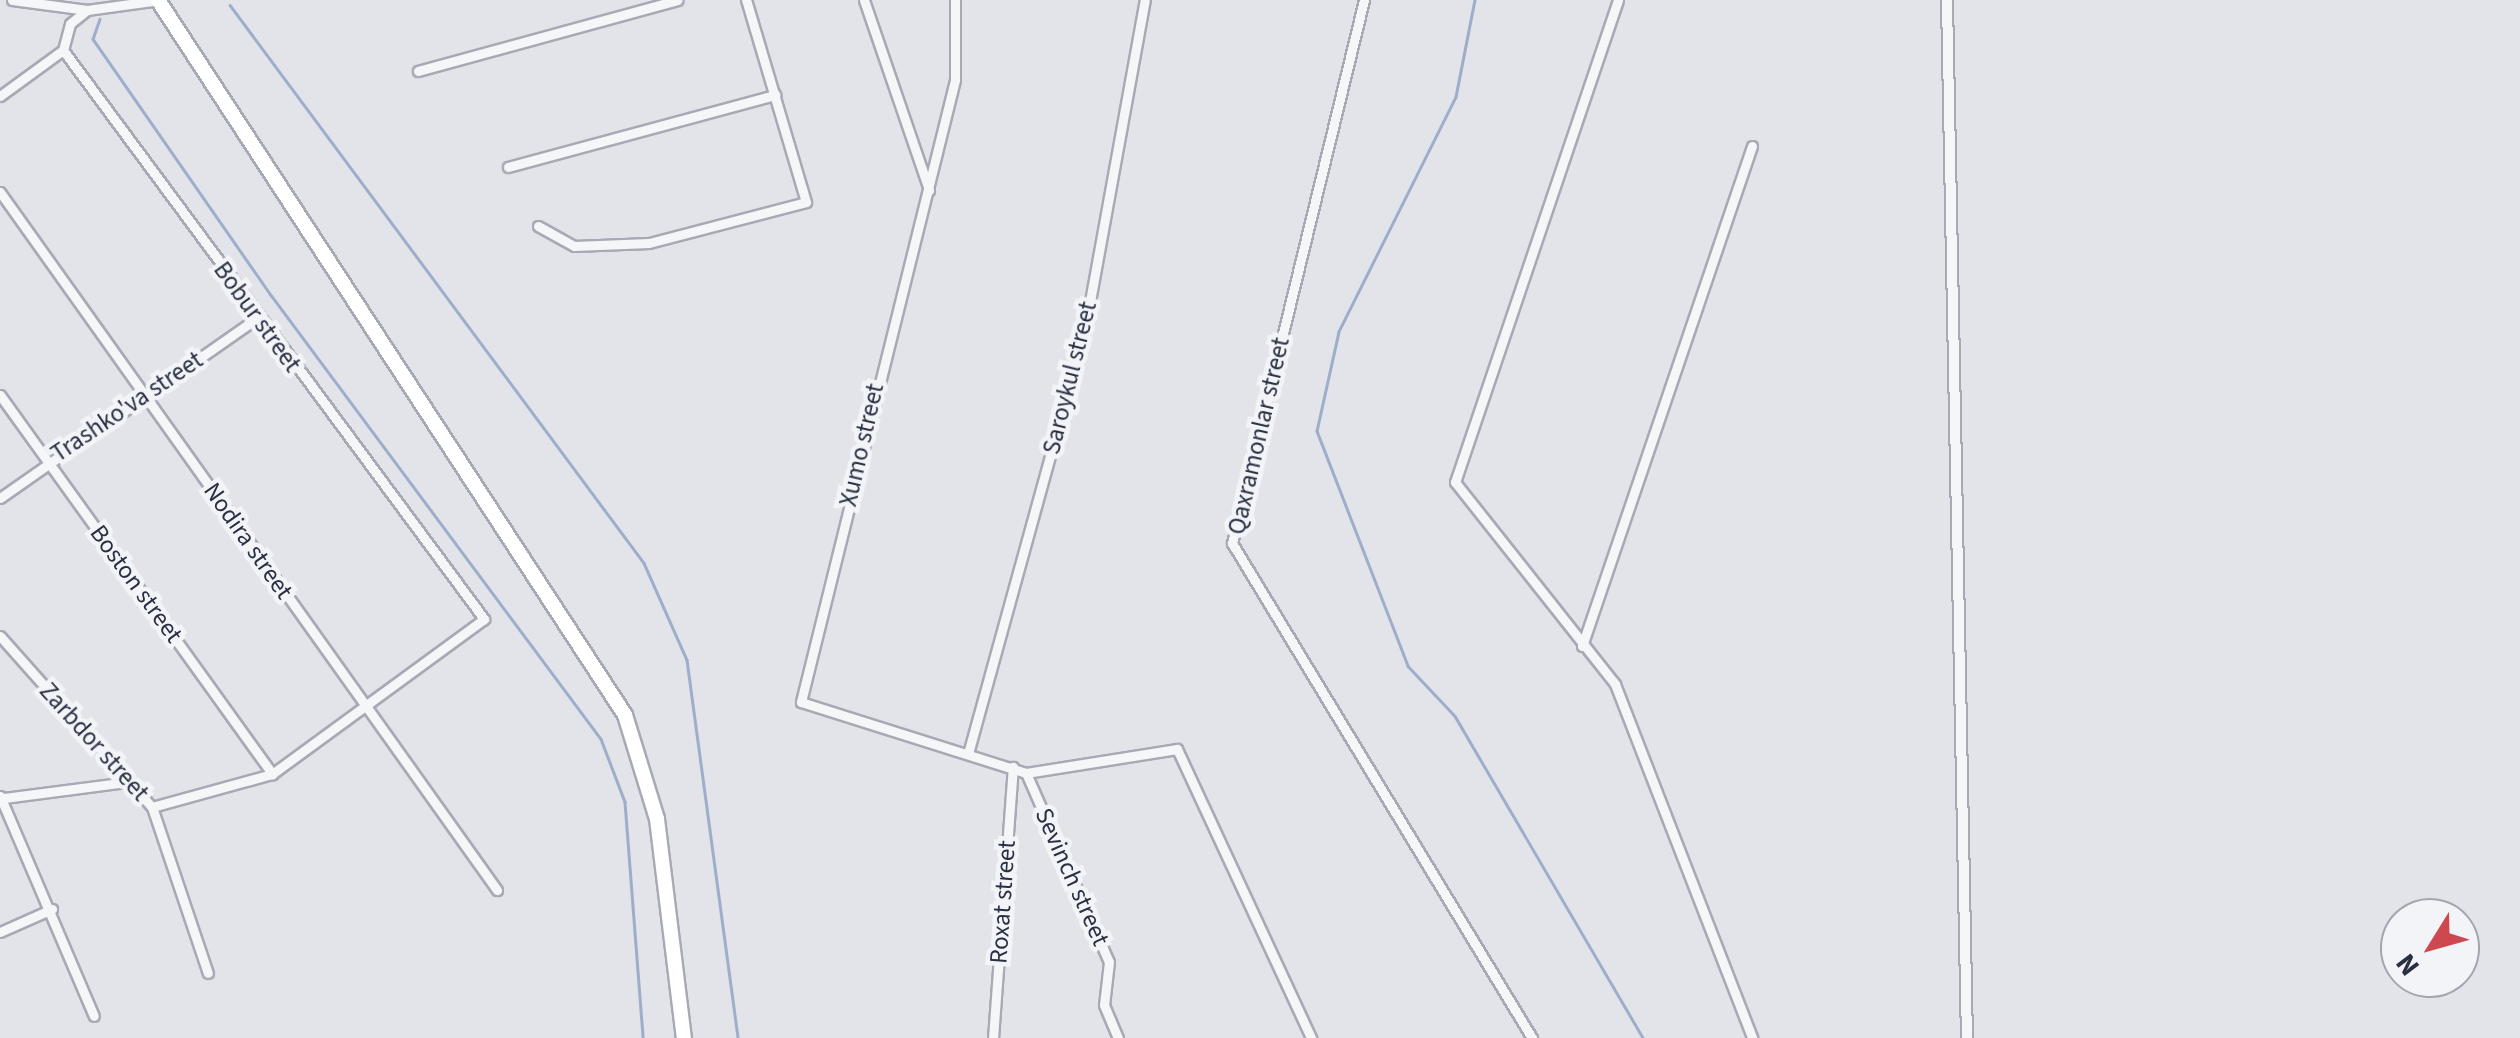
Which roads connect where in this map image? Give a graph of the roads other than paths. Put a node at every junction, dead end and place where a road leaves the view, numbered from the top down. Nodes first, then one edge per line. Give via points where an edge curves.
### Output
1 (12, 0) edge
2 (159, 0) edge
3 (677, 0) edge
4 (746, 0) edge
5 (864, 0) edge
6 (955, 0) edge
7 (1145, 0) edge
8 (1364, 0) edge
9 (1618, 0) edge
10 (1947, 0) edge
11 (87, 10) junction
12 (64, 50) junction
13 (418, 71) dead end
14 (775, 94) junction
15 (0, 96) edge
16 (1752, 146) dead end
17 (508, 167) dead end
18 (929, 190) junction
19 (0, 192) edge
20 (538, 226) dead end
21 (256, 319) junction
22 (0, 394) edge
23 (145, 395) junction
24 (48, 461) junction
25 (0, 498) edge
26 (0, 636) edge
27 (1582, 646) junction
28 (366, 706) junction
29 (968, 750) junction
30 (1013, 767) junction
31 (1026, 773) junction
32 (272, 774) junction
33 (128, 782) junction
34 (2, 797) edge
35 (152, 807) junction
36 (497, 890) dead end
37 (52, 909) junction
38 (0, 932) edge
39 (208, 973) dead end
40 (94, 1016) dead end
41 (684, 1038) edge
42 (993, 1038) edge
43 (1118, 1038) edge
44 (1311, 1038) edge
45 (1532, 1038) edge
46 (1752, 1038) edge
47 (1968, 1038) edge

1 - 11 street
2 - 11 street
2 - 41 highway via 625,715 660,838
3 - 13 street
4 - 14 street
5 - 18 street
6 - 18 street, Xumo street via 955,80
7 - 29 street, Saroykul street via 1085,330
8 - 45 street, Qaxramonlar street via 1232,543
9 - 27 street via 1455,482
10 - 47 street
11 - 12 street via 70,24
12 - 15 street
12 - 21 street, Bobur street
14 - 17 street
14 - 20 street via 806,202 649,243 574,246
16 - 27 street
18 - 29 street, Xumo street via 801,702 897,738
19 - 23 street, Nodira street
21 - 23 street, Trashko'va street
21 - 28 street, Bobur street via 484,619
22 - 24 street, Boston street
23 - 24 street, Trashko'va street
23 - 28 street, Nodira street
24 - 25 street, Trashko'va street
24 - 32 street, Boston street
26 - 33 street, Zarbdor street
27 - 46 street via 1614,684
28 - 32 street
28 - 36 street, Nodira street
29 - 30 street
30 - 31 street
30 - 42 street, Roxat street
31 - 43 street, Sevinch street via 1109,962 1104,1005
31 - 44 street via 1176,749
32 - 35 street
33 - 34 street
33 - 35 street, Zarbdor street
34 - 37 street
35 - 39 street, Zarbdor street
37 - 38 street
37 - 40 street

